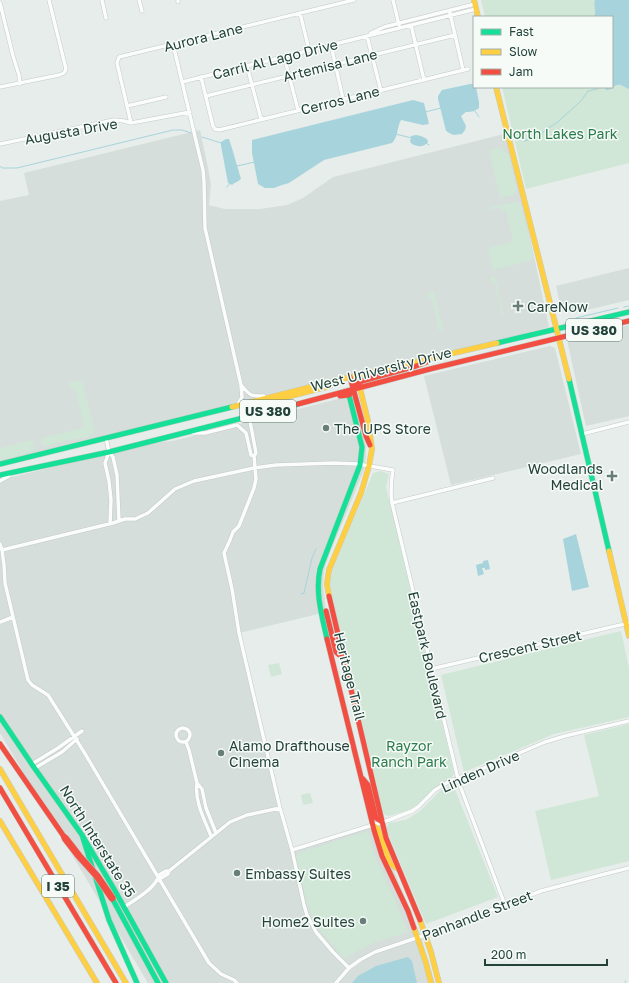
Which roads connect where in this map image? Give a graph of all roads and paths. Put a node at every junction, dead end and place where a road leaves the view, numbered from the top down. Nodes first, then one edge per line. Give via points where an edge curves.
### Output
1 (49, 0) edge
2 (102, 0) edge
3 (139, 0) edge
4 (354, 0) edge
5 (393, 0) edge
6 (0, 3) edge
7 (475, 4) edge
8 (450, 10) junction
9 (142, 11) dead end
10 (300, 13) junction
11 (450, 15) junction
12 (478, 16) edge
13 (106, 18) dead end
14 (399, 23) junction
15 (411, 25) junction
16 (400, 28) junction
17 (455, 35) junction
18 (367, 36) junction
19 (173, 44) junction
20 (416, 44) junction
21 (330, 45) junction
22 (308, 50) junction
23 (371, 55) junction
24 (284, 56) junction
25 (335, 64) junction
26 (247, 66) junction
27 (289, 75) junction
28 (201, 77) junction
29 (424, 80) junction
30 (182, 82) junction
31 (20, 84) junction
32 (252, 84) junction
33 (0, 87) edge
34 (496, 88) edge
35 (381, 90) junction
36 (206, 96) junction
37 (166, 97) dead end
38 (343, 100) junction
39 (127, 106) junction
40 (298, 110) junction
41 (190, 112) junction
42 (261, 119) junction
43 (131, 124) junction
44 (0, 144) edge
45 (629, 312) edge
46 (629, 321) edge
47 (557, 329) junction
48 (560, 338) junction
49 (438, 356) junction
50 (350, 377) junction
51 (241, 385) junction
52 (357, 388) junction
53 (348, 395) junction
54 (271, 397) junction
55 (238, 405) junction
56 (280, 408) junction
57 (249, 416) junction
58 (240, 418) junction
59 (629, 422) edge
60 (183, 433) junction
61 (582, 434) junction
62 (106, 438) junction
63 (109, 452) junction
64 (254, 456) junction
65 (0, 464) edge
66 (360, 465) junction
67 (369, 466) junction
68 (255, 467) junction
69 (25, 470) junction
70 (0, 475) edge
71 (493, 478) dead end
72 (0, 482) edge
73 (392, 503) junction
74 (119, 521) junction
75 (110, 524) junction
76 (0, 544) edge
77 (2, 550) junction
78 (326, 611) dead end
79 (13, 617) junction
80 (0, 622) edge
81 (628, 623) edge
82 (629, 636) edge
83 (343, 658) junction
84 (432, 669) junction
85 (0, 716) edge
86 (358, 718) junction
87 (348, 721) junction
88 (629, 721) edge
89 (82, 731) dead end
90 (76, 735) junction
91 (76, 740) junction
92 (186, 742) junction
93 (0, 744) edge
94 (33, 766) junction
95 (0, 769) edge
96 (362, 778) junction
97 (458, 778) junction
98 (197, 783) junction
99 (0, 788) edge
100 (280, 808) junction
101 (0, 821) edge
102 (382, 822) junction
103 (373, 825) junction
104 (216, 833) junction
105 (82, 835) junction
106 (211, 836) junction
107 (292, 850) junction
108 (629, 868) edge
109 (399, 870) junction
110 (159, 878) junction
111 (505, 905) junction
112 (124, 907) junction
113 (425, 935) junction
114 (417, 938) junction
115 (350, 968) junction
116 (97, 983) edge
117 (116, 983) edge
118 (126, 983) edge
119 (137, 983) edge
120 (158, 983) edge
121 (166, 983) edge
122 (237, 983) edge
123 (336, 983) edge
124 (432, 983) edge
125 (439, 983) edge

1 - 31 street via 66,69 59,75
2 - 13 street
3 - 9 street
4 - 10 street, Aurora Lane
5 - 14 street
6 - 31 street
7 - 8 street, Carril Al Lago Drive
7 - 11 street, Carril Al Lago Drive
7 - 12 main road
8 - 11 street
8 - 14 street, Carril Al Lago Drive
10 - 19 street, Aurora Lane
10 - 22 street
11 - 15 street, Carril Al Lago Drive
11 - 17 street
14 - 16 street
14 - 18 street, Carril Al Lago Drive
15 - 16 street, Carril Al Lago Drive
15 - 20 street
16 - 18 street, Carril Al Lago Drive
17 - 20 street, Artemisa Lane
17 - 29 street, Cerros Lane via 466,70
18 - 21 street, Carril Al Lago Drive
18 - 23 street
19 - 30 street
19 - 39 street, Aurora Lane via 119,57 117,63
20 - 23 street, Artemisa Lane
20 - 29 street
21 - 22 street, Carril Al Lago Drive
21 - 25 street
22 - 24 street, Carril Al Lago Drive
23 - 25 street, Artemisa Lane
23 - 35 street
24 - 26 street, Carril Al Lago Drive
24 - 27 street
25 - 27 street, Artemisa Lane
25 - 38 street
26 - 28 street, Carril Al Lago Drive
26 - 32 street
27 - 32 street, Artemisa Lane
27 - 40 street
28 - 30 street, Carril Al Lago Drive
28 - 36 street
29 - 35 street, Cerros Lane
30 - 41 street
31 - 33 street
32 - 36 street, Artemisa Lane
32 - 42 street
34 - 47 main road
35 - 38 street, Cerros Lane
36 - 42 street, Cerros Lane via 215,129
37 - 39 street
38 - 40 street, Cerros Lane
39 - 43 street, Aurora Lane
40 - 42 street, Cerros Lane
41 - 43 street, Augusta Drive
41 - 51 street via 203,170 204,228
43 - 44 street, Augusta Drive via 114,120
45 - 47 main road, West University Drive / US 380
46 - 48 main road, West University Drive / US 380
47 - 48 main road
47 - 49 main road, West University Drive / US 380
48 - 52 main road, West University Drive / US 380
48 - 61 main road
49 - 50 main road, West University Drive / US 380
49 - 52 main road via 416,366 362,381 357,384
50 - 52 main road, Heritage Trail
50 - 54 main road, West University Drive / US 380
50 - 58 main road via 342,383 278,400
51 - 54 street via 253,396
51 - 55 street via 242,397
52 - 53 main road
52 - 56 main road, West University Drive / US 380
52 - 67 main road, Heritage Trail via 366,436 372,452
53 - 56 main road via 287,410
53 - 66 main road, Heritage Trail via 362,447
54 - 55 main road, West University Drive / US 380
55 - 62 main road, West University Drive / US 380
56 - 57 main road, West University Drive / US 380
57 - 58 main road, West University Drive / US 380
57 - 64 street via 256,453
58 - 60 main road, West University Drive / US 380
59 - 61 street
60 - 63 main road, West University Drive / US 380
60 - 64 street via 205,433 237,425 246,433
61 - 81 main road
62 - 63 street
62 - 65 main road, West University Drive / US 380
63 - 69 main road, West University Drive / US 380
63 - 74 street via 113,457 117,474
63 - 75 street via 105,463 111,500
64 - 68 street
66 - 67 street
66 - 68 street via 334,462
66 - 87 main road, Heritage Trail via 320,569 317,585 321,613
67 - 73 street, Eastpark Boulevard via 393,470 390,491
67 - 83 main road, Heritage Trail via 361,494 327,580 330,605
68 - 74 street via 194,481 175,489 148,513
68 - 100 street via 254,488 239,526 233,532 224,553 239,633
69 - 70 main road, West University Drive / US 380
69 - 72 street via 6,476
71 - 73 street
73 - 84 street, Eastpark Boulevard
74 - 75 street
75 - 77 street
76 - 77 street
77 - 79 street via 5,583
78 - 83 main road via 336,652
79 - 80 street
79 - 90 street via 28,680 48,696
81 - 82 main road
81 - 84 street, Crescent Street
83 - 86 main road, Heritage Trail
84 - 97 street, Eastpark Boulevard
85 - 94 main road, North Interstate 35
86 - 87 main road
86 - 102 main road, Heritage Trail
87 - 96 main road, Heritage Trail
88 - 97 street, Linden Drive via 552,740
89 - 90 street
90 - 91 street
90 - 94 street
91 - 94 street via 62,752
91 - 110 street
92 - 92 street via 190,735 184,726 174,731 178,740
92 - 98 street
93 - 120 main road, bridge via 71,847 97,876 112,898
94 - 105 main road, North Interstate 35
95 - 118 main road, I 35
96 - 102 main road via 368,785 376,818
96 - 103 main road, Heritage Trail
97 - 102 street, Linden Drive via 435,790 412,811
97 - 111 street, Eastpark Boulevard
98 - 104 street via 202,789
98 - 106 street via 196,790 201,810
99 - 117 main road, I 35
100 - 104 street via 247,815 230,822
100 - 107 street
101 - 116 main road
102 - 103 street, Linden Drive
102 - 109 main road, Heritage Trail
103 - 107 street, Linden Drive
103 - 109 main road via 378,828 390,863
103 - 114 main road, Heritage Trail via 382,856 408,911
104 - 106 street
105 - 112 main road, North Interstate 35
105 - 119 main road via 109,920
106 - 110 street via 169,871 159,875
107 - 115 street via 307,916 316,932
108 - 111 street, Panhandle Street via 541,891
109 - 113 main road, Heritage Trail
110 - 112 street via 145,893
110 - 122 street via 209,963
111 - 113 street, Panhandle Street
112 - 121 main road, North Interstate 35
113 - 114 street, Panhandle Street
113 - 125 main road, Heritage Trail
114 - 115 street, Panhandle Street via 375,952
114 - 124 main road, Heritage Trail
115 - 123 street, Panhandle Street

